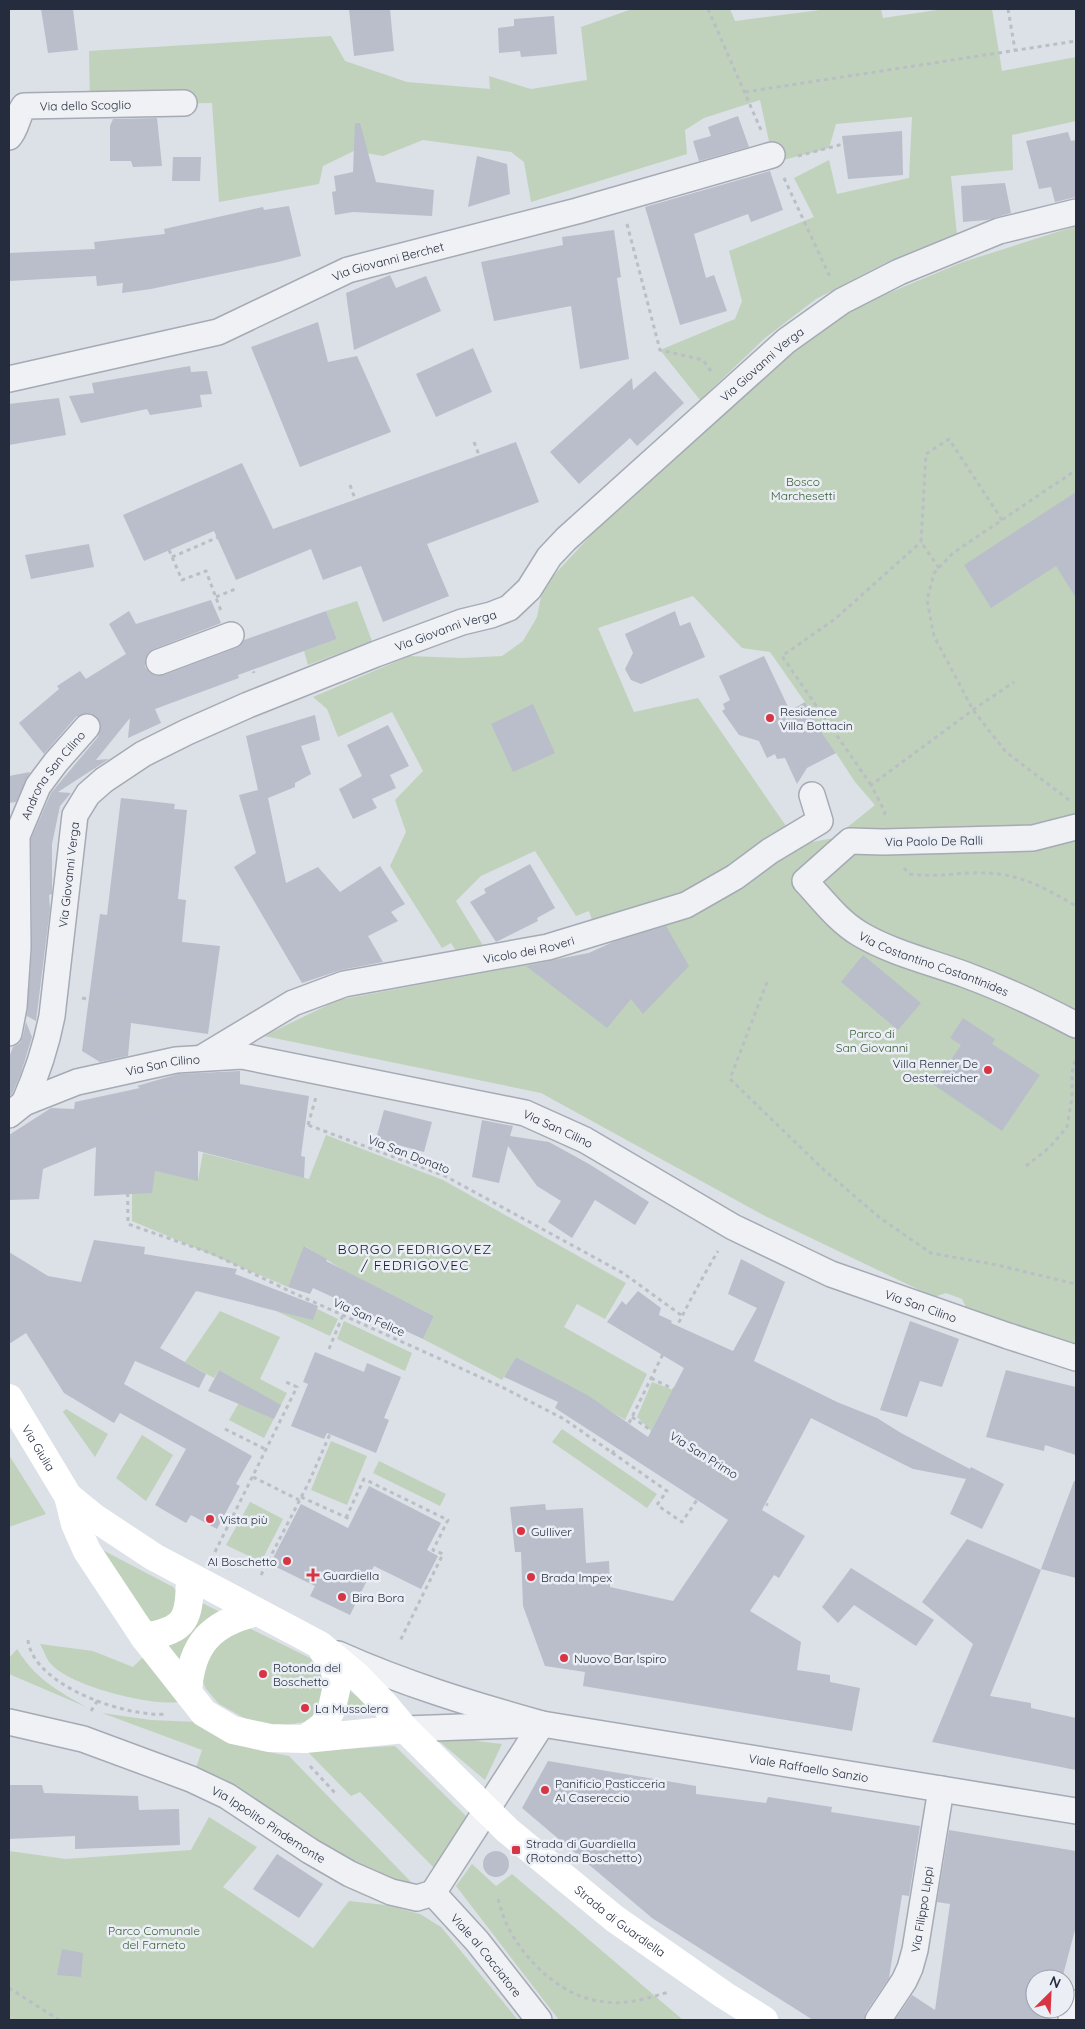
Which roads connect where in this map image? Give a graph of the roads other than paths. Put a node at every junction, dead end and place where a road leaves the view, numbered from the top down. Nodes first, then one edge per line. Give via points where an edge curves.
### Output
1 (184, 104) dead end
2 (9, 137) edge
3 (784, 156) road end
4 (1076, 212) edge
5 (9, 379) edge
6 (231, 634) road end
7 (159, 662) dead end
8 (87, 727) dead end
9 (812, 795) dead end
10 (1076, 826) edge
11 (806, 881) joint
12 (1076, 1025) edge
13 (9, 1033) edge
14 (201, 1058) junction
15 (16, 1109) edge
16 (1076, 1358) edge
17 (9, 1398) edge
18 (68, 1496) junction
19 (190, 1576) junction
20 (257, 1612) junction
21 (144, 1637) junction
22 (320, 1645) junction
23 (180, 1702) junction
24 (9, 1722) edge
25 (542, 1724) junction
26 (404, 1729) junction
27 (305, 1750) junction
28 (941, 1789) junction
29 (486, 1810) junction
30 (1076, 1811) edge
31 (433, 1893) junction
32 (1076, 2003) edge
33 (539, 2020) edge
34 (764, 2020) edge
35 (878, 2020) edge
36 (1072, 2020) edge

1 - 2 street, Via dello Scoglio via 24,106
3 - 5 street, Via Giovanni Berchet via 348,270 218,332
4 - 15 street, Via Giovanni Verga via 999,231 899,272 842,301 786,341 566,539 549,557 529,589 509,608 462,622 248,705 143,754 104,780 88,794 75,815 47,1042 37,1073
6 - 7 street
8 - 13 street, Androna San Cilino via 38,786 17,836 18,948
9 - 14 street, Vicolo dei Roveri via 820,821 686,904 548,948 344,984 293,1003
10 - 11 street, Via Paolo De Ralli via 1033,838 850,841
11 - 12 street, Via Costantino Costantinides via 837,916 859,934 908,956 1024,998
14 - 15 street, Via San Cilino via 176,1060 76,1082
14 - 16 street, Via San Cilino via 242,1056 525,1113 585,1140 733,1227 832,1274
17 - 18 street, Via Giulia
18 - 19 street via 154,1557
18 - 21 street via 75,1524 87,1551
19 - 20 street
19 - 21 street via 186,1617 176,1629
20 - 22 street
20 - 23 street via 219,1625 202,1641
21 - 23 street
22 - 25 street via 411,1685
22 - 26 street via 357,1676
22 - 27 street via 332,1663 338,1681 324,1725
23 - 27 street via 233,1730
24 - 31 street, Via Ippolito Pindemonte via 83,1739 191,1779 227,1796 350,1874 390,1892 416,1898
25 - 26 street
25 - 28 street, Viale Raffaello Sanzio
25 - 29 street
26 - 27 street
26 - 29 street
28 - 30 street, Viale Raffaello Sanzio
28 - 35 street, Via Filippo Lippi via 910,1968
29 - 31 street
29 - 34 street, Strada di Guardiella via 615,1919
31 - 33 street, Viale al Cacciatore via 477,1941
32 - 36 street

